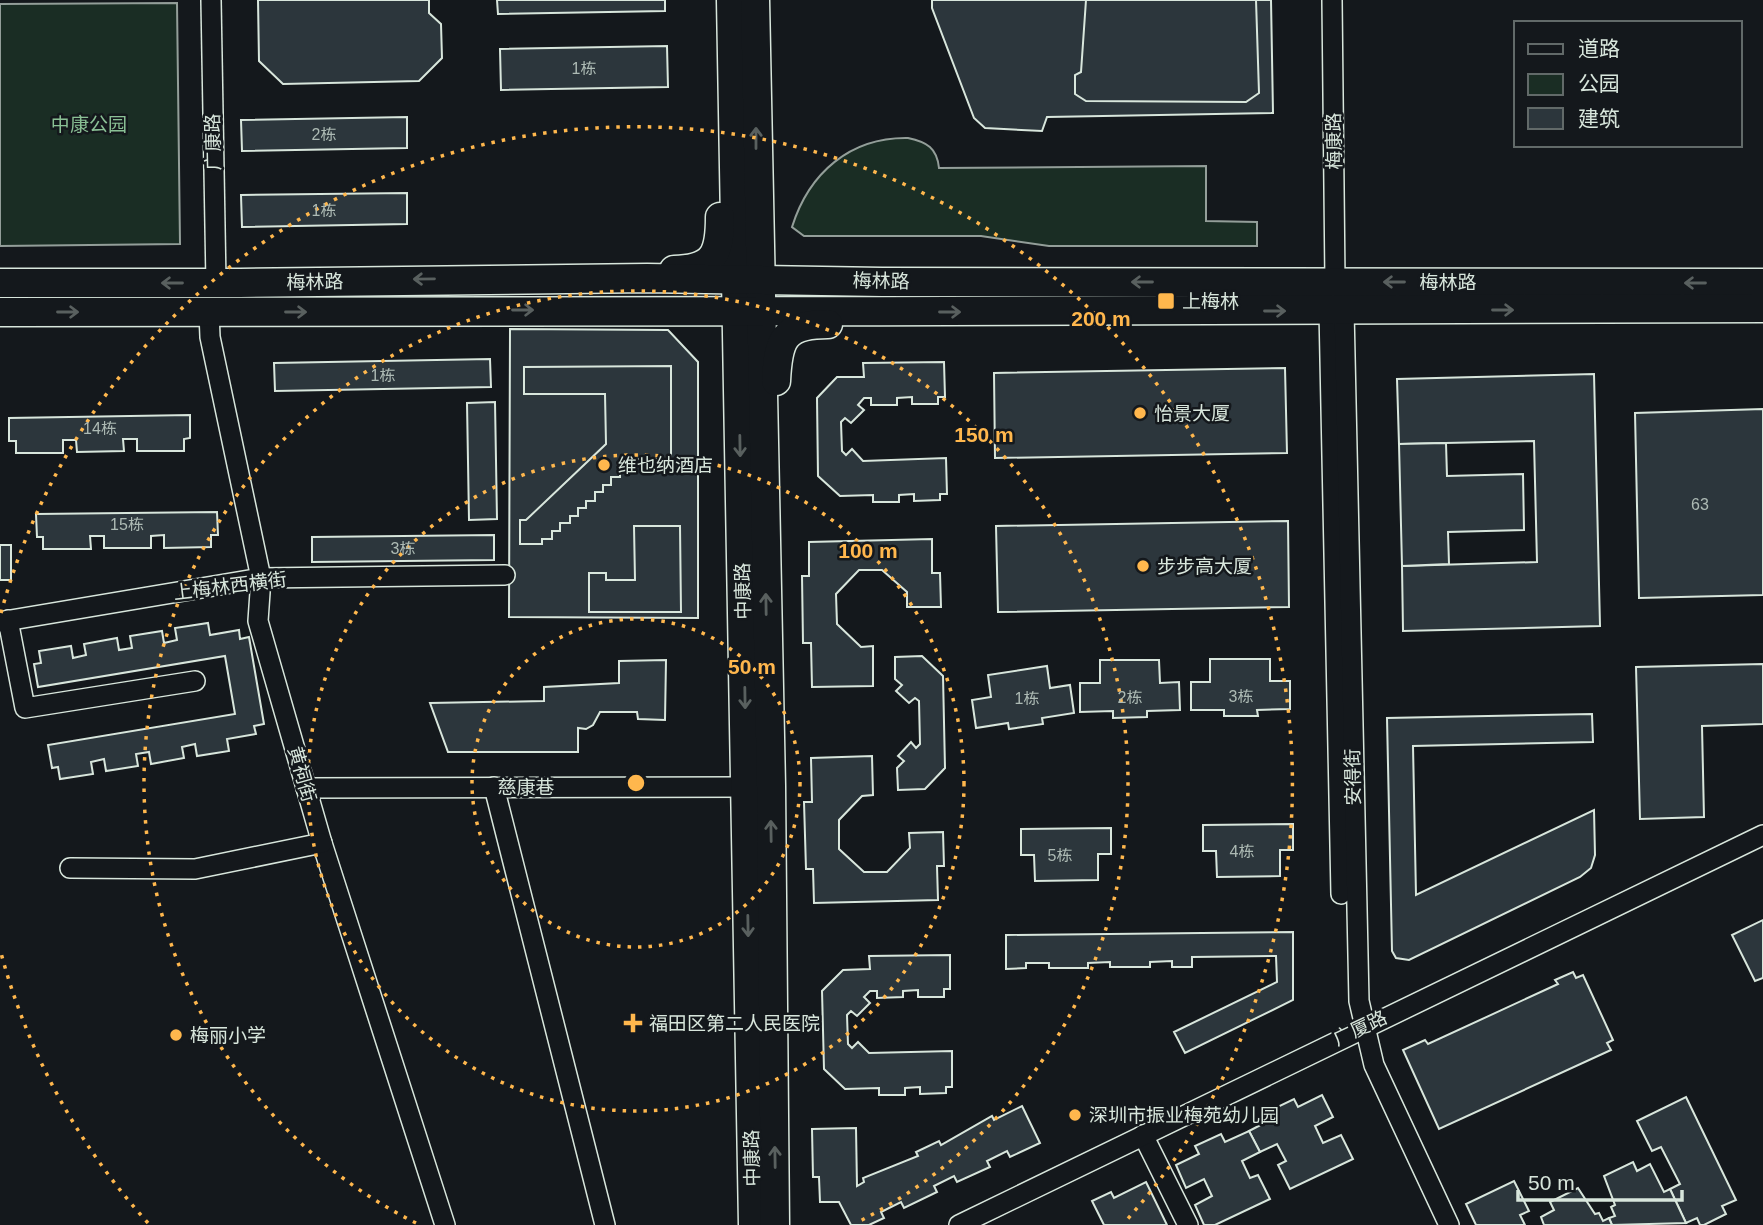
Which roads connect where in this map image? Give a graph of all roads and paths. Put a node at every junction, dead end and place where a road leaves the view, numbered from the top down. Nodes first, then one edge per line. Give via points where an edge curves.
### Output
1 (211, 0) edge
2 (731, 0) edge
3 (755, 0) edge
4 (1332, 0) edge
5 (745, 175) junction
6 (647, 278) junction
7 (747, 280) junction
8 (883, 282) junction
9 (1335, 282) junction
10 (0, 283) edge
11 (1763, 283) edge
12 (216, 284) junction
13 (1763, 308) edge
14 (648, 310) junction
15 (1336, 310) junction
16 (748, 311) junction
17 (0, 312) edge
18 (209, 312) junction
19 (881, 313) junction
20 (750, 407) junction
21 (505, 575) dead end
22 (261, 578) junction
23 (4, 621) edge
24 (195, 681) dead end
25 (494, 787) junction
26 (746, 787) junction
27 (306, 788) junction
28 (1763, 835) edge
29 (322, 843) junction
30 (71, 868) dead end
31 (1357, 1030) junction
32 (1143, 1135) junction
33 (445, 1225) edge
34 (606, 1225) edge
35 (753, 1225) edge
36 (775, 1225) edge
37 (959, 1225) edge
38 (1188, 1225) edge
39 (1434, 1225) edge
40 (1449, 1225) edge

1 - 12 street, 广康路
2 - 5 main road, 中康路
5 -> 3 main road, 中康路
4 - 9 street, 梅康路
5 - 6 main road via 721,200 720,244 704,266 668,270
5 - 7 main road, 中康路
5 - 8 main road via 764,210 765,241 776,258 788,264 842,266
6 - 7 main road, 梅林路
6 -> 12 main road, 梅林路
7 - 8 main road, 梅林路
7 - 16 main road, 中康路
9 -> 8 main road, 梅林路
11 -> 9 main road, 梅林路
12 -> 10 main road, 梅林路
15 -> 13 main road, 梅林路
14 - 16 main road, 梅林路
18 -> 14 main road, 梅林路
14 - 20 main road via 671,321 701,323 719,336 727,350 730,386
19 -> 15 main road, 梅林路
15 - 31 street, 安得街 via 1343,974
16 - 19 main road, 梅林路
16 - 20 main road, 中康路
17 -> 18 main road, 梅林路
18 - 22 street, 黄祠街 via 210,337
19 - 20 main road via 796,328 780,343 775,388
20 -> 26 main road, 中康路
36 -> 20 main road, 中康路 via 771,786
21 - 22 street, 上梅林西横街
22 - 23 street, 上梅林西横街
22 - 27 street, 黄祠街 via 258,621
23 - 24 street via 25,708
25 - 26 street, 慈康巷
25 - 27 street, 慈康巷
25 - 34 street
26 -> 35 main road, 中康路
27 - 29 street, 黄祠街
28 - 31 street, 广厦路
29 - 30 street via 195,869
29 - 33 street, 黄祠街
31 - 32 street, 广厦路
31 - 39 street, 安得街 via 1366,1079
31 - 40 street, 安得街
32 - 37 street, 广厦路
32 - 38 street

